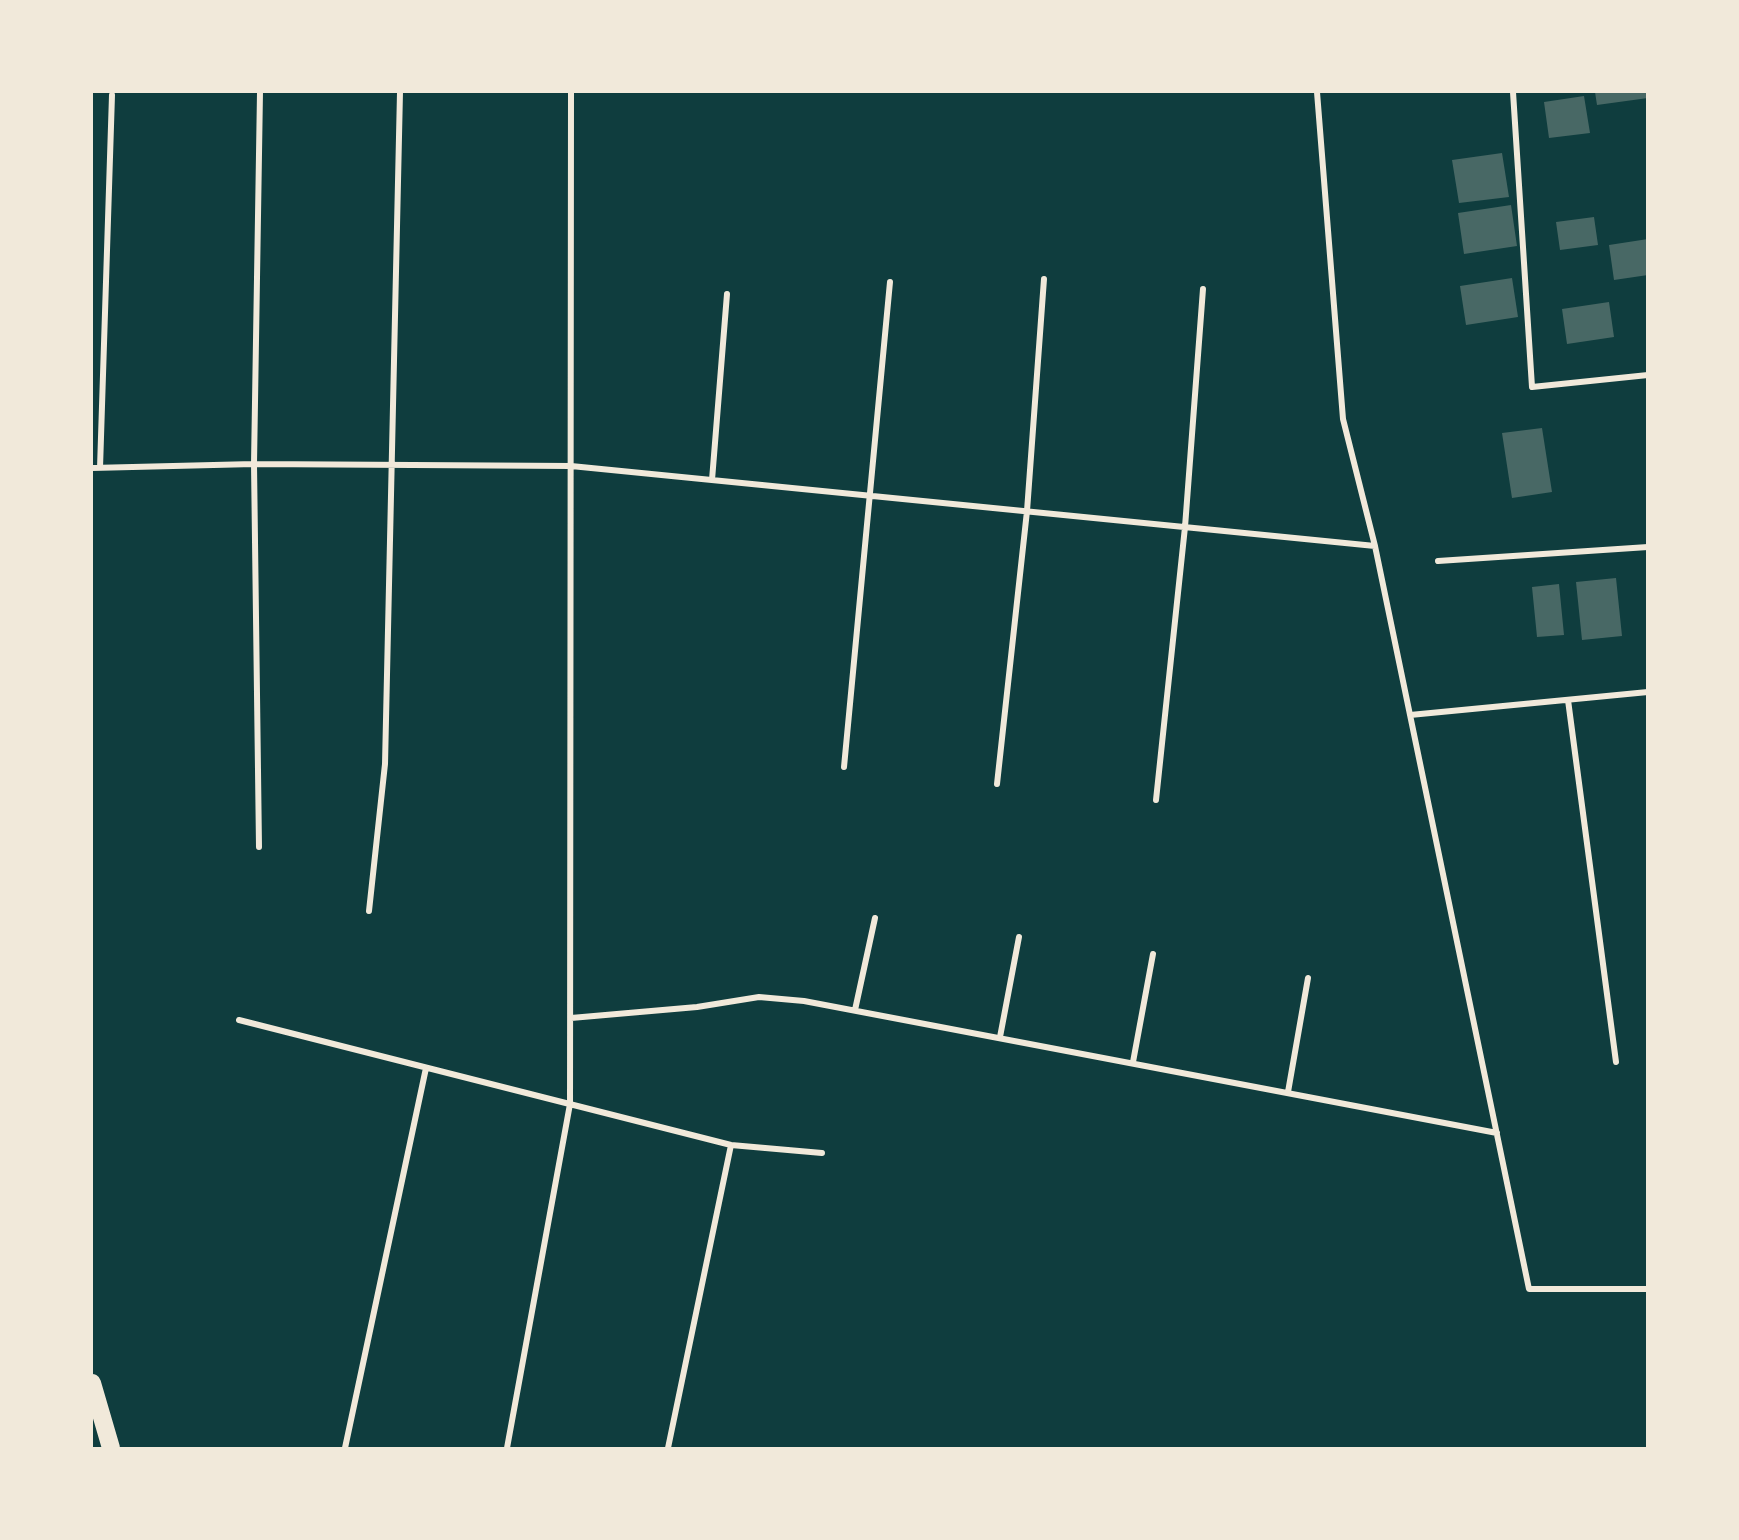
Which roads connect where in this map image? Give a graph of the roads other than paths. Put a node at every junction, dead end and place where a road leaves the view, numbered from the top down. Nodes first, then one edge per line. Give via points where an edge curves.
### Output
1 (260, 92) edge
2 (400, 92) edge
3 (571, 92) edge
4 (1317, 92) edge
5 (1513, 92) edge
6 (112, 94) dead end
7 (1044, 279) dead end
8 (890, 282) dead end
9 (1203, 289) dead end
10 (727, 294) dead end
11 (1647, 375) edge
12 (254, 464) junction
13 (392, 464) junction
14 (571, 466) junction
15 (92, 468) edge
16 (100, 468) junction
17 (712, 480) junction
18 (869, 496) junction
19 (1027, 511) junction
20 (1185, 527) junction
21 (1375, 546) junction
22 (1647, 548) edge
23 (1438, 561) dead end
24 (1647, 692) edge
25 (1568, 700) junction
26 (1410, 715) junction
27 (844, 768) dead end
28 (998, 784) dead end
29 (1156, 800) dead end
30 (258, 847) dead end
31 (369, 911) dead end
32 (875, 918) dead end
33 (1018, 937) dead end
34 (1153, 954) dead end
35 (1308, 978) dead end
36 (855, 1011) junction
37 (571, 1018) junction
38 (239, 1020) dead end
39 (1000, 1037) junction
40 (1133, 1062) junction
41 (1616, 1062) dead end
42 (426, 1068) junction
43 (1288, 1092) junction
44 (570, 1104) junction
45 (1497, 1133) junction
46 (731, 1145) junction
47 (822, 1153) dead end
48 (1647, 1289) edge
49 (92, 1383) edge
50 (111, 1449) edge
51 (345, 1449) edge
52 (507, 1449) edge
53 (668, 1449) edge

1 - 12 street
2 - 13 street
3 - 14 street
4 - 21 street via 1343,419
5 - 11 street via 1532,387
6 - 16 street
7 - 19 street
8 - 18 street
9 - 20 street
10 - 17 street
12 - 13 street
12 - 16 street
12 - 30 street
13 - 14 street
13 - 31 street via 385,764
14 - 17 street
14 - 37 street
15 - 16 street
17 - 18 street
18 - 19 street
18 - 27 street
19 - 20 street
19 - 28 street
20 - 21 street
20 - 29 street
21 - 26 street
22 - 23 street
24 - 25 street
25 - 26 street
25 - 41 street
26 - 45 street
32 - 36 street
33 - 39 street
34 - 40 street
35 - 43 street
36 - 37 street via 759,997
36 - 39 street
37 - 44 street
38 - 42 street
39 - 40 street
40 - 43 street
42 - 44 street
42 - 51 street
43 - 45 street
44 - 46 street
44 - 52 street
45 - 48 street via 1529,1289
46 - 47 street
46 - 53 street
49 - 50 highway

